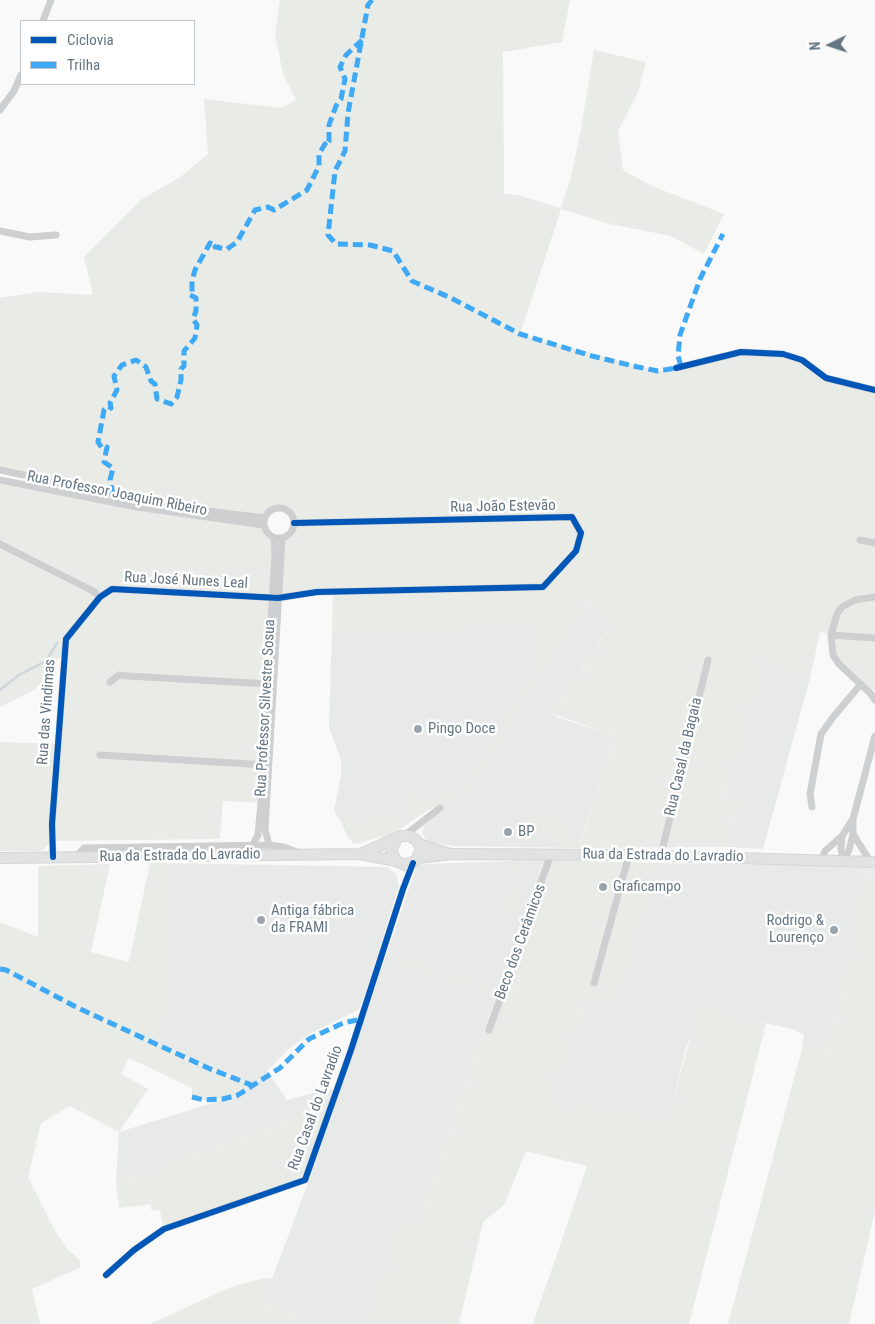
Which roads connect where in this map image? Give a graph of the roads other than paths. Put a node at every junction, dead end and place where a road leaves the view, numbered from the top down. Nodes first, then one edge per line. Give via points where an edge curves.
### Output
1 (52, 0) edge
2 (43, 20) edge
3 (20, 77) edge
4 (0, 110) edge
5 (0, 231) edge
6 (56, 235) dead end
7 (676, 368) dead end
8 (875, 390) edge
9 (0, 470) edge
10 (0, 480) edge
11 (264, 521) junction
12 (294, 523) junction
13 (278, 538) junction
14 (860, 540) dead end
15 (875, 543) edge
16 (0, 544) edge
17 (875, 596) edge
18 (100, 597) junction
19 (275, 598) junction
20 (831, 635) junction
21 (875, 638) edge
22 (708, 660) dead end
23 (110, 682) dead end
24 (270, 684) junction
25 (861, 684) junction
26 (875, 700) edge
27 (875, 736) edge
28 (100, 755) dead end
29 (266, 765) junction
30 (812, 807) dead end
31 (440, 808) dead end
32 (853, 819) junction
33 (420, 823) junction
34 (853, 834) junction
35 (842, 836) junction
36 (401, 837) junction
37 (418, 842) junction
38 (269, 845) junction
39 (252, 846) junction
40 (360, 854) junction
41 (450, 854) junction
42 (551, 854) junction
43 (304, 855) junction
44 (629, 855) junction
45 (661, 855) junction
46 (76, 857) junction
47 (0, 858) edge
48 (53, 858) junction
49 (822, 859) junction
50 (843, 860) junction
51 (416, 861) junction
52 (872, 861) edge
53 (399, 863) junction
54 (405, 883) junction
55 (594, 984) dead end
56 (490, 1030) dead end
57 (106, 1275) dead end

1 - 2 street
3 - 4 street via 14,92
5 - 6 street via 30,237
7 - 8 street via 741,352 764,351 802,360 826,378
9 - 11 street, Rua Professor Joaquim Ribeiro via 165,506
10 - 11 street, Rua Professor Joaquim Ribeiro via 136,507
11 - 12 street via 271,510 282,509 290,514
11 - 13 street via 266,531
12 - 13 street via 291,532
12 - 19 street, Rua João Estevão via 572,517 581,533 576,551 543,587 317,592
13 - 19 street, Rua Professor Silvestre Sosua
14 - 15 street
16 - 18 street
17 - 20 street via 855,600 842,607
18 - 19 street, Rua José Nunes Leal via 112,589
18 - 48 street, Rua das Vindimas via 66,639
19 - 24 street, Rua Professor Silvestre Sosua
20 - 21 street
20 - 25 street via 833,654 839,664
22 - 45 street, Rua Casal da Bagaia
23 - 24 street via 120,676 128,676
24 - 29 street, Rua Professor Silvestre Sosua
25 - 26 street
25 - 30 street via 821,734 810,794
27 - 32 street
28 - 29 street
29 - 38 street, Rua Professor Silvestre Sosua via 265,829
29 - 39 street, Rua Professor Silvestre Sosua via 258,835
31 - 33 street
32 - 34 street
32 - 35 street
33 - 36 street
33 - 37 street
34 - 50 street
34 - 52 street
35 - 49 street via 825,850
35 - 50 street
36 - 37 main road
36 - 40 main road, Rua da Estrada do Lavradio
36 - 53 main road via 391,850
37 - 41 main road, Rua da Estrada do Lavradio
37 - 51 main road
38 - 39 street
38 - 43 street
39 - 46 street via 84,848
40 - 43 main road, Rua da Estrada do Lavradio
40 - 53 main road, Rua da Estrada do Lavradio
41 - 42 main road, Rua da Estrada do Lavradio
41 - 51 main road, Rua da Estrada do Lavradio
42 - 44 main road, Rua da Estrada do Lavradio
42 - 56 street, Beco dos Cerâmicos
43 - 46 main road, Rua da Estrada do Lavradio
44 - 45 main road, Rua da Estrada do Lavradio
44 - 55 street
45 - 49 main road, Rua da Estrada do Lavradio
46 - 48 main road, Rua da Estrada do Lavradio
47 - 48 main road, Rua da Estrada do Lavradio
49 - 50 main road, Rua da Estrada do Lavradio
50 - 52 main road, Rua da Estrada do Lavradio
51 - 53 main road
51 - 54 street, Rua Casal do Lavradio
53 - 54 street
54 - 57 street, Rua Casal do Lavradio via 352,1050 305,1180 164,1229

